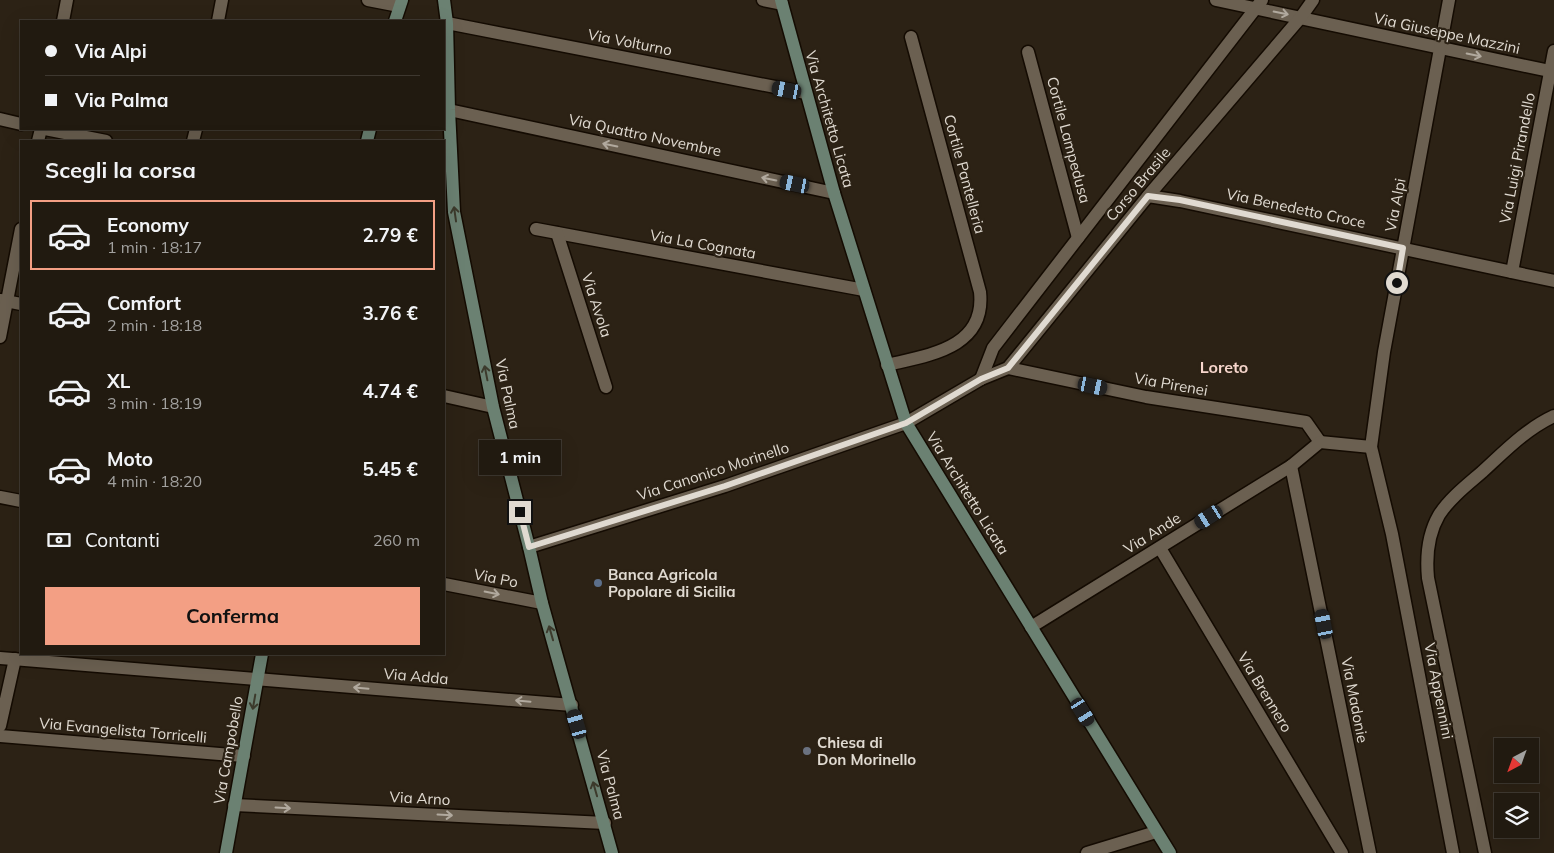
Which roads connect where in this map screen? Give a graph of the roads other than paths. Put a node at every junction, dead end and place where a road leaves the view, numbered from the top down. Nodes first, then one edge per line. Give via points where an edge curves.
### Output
1 (67, 0) edge
2 (222, 0) edge
3 (368, 0) edge
4 (444, 0) edge
5 (763, 0) edge
6 (1216, 0) edge
7 (1313, 0) edge
8 (1449, 0) edge
9 (782, 2) edge
10 (400, 3) edge
11 (1259, 4) edge
12 (1301, 17) junction
13 (62, 20) edge
14 (218, 20) edge
15 (395, 20) edge
16 (447, 23) junction
17 (911, 37) dead end
18 (1441, 48) junction
19 (1554, 51) edge
20 (1028, 52) dead end
21 (1552, 72) edge
22 (806, 93) junction
23 (449, 110) junction
24 (0, 119) edge
25 (20, 124) edge
26 (50, 130) edge
27 (101, 140) edge
28 (834, 193) junction
29 (1148, 196) junction
30 (536, 229) dead end
31 (20, 233) edge
32 (557, 234) junction
33 (1078, 238) junction
34 (1403, 248) junction
35 (1512, 272) junction
36 (1554, 281) edge
37 (864, 290) junction
38 (4, 300) edge
39 (20, 304) edge
40 (0, 337) edge
41 (887, 365) junction
42 (1008, 368) junction
43 (981, 379) junction
44 (606, 387) dead end
45 (445, 396) edge
46 (493, 407) junction
47 (1554, 416) edge
48 (906, 423) junction
49 (1320, 442) junction
50 (1371, 447) junction
51 (1292, 466) junction
52 (0, 497) edge
53 (20, 501) edge
54 (1392, 534) joint
55 (529, 547) junction
56 (1160, 548) junction
57 (445, 584) edge
58 (542, 603) junction
59 (1031, 627) junction
60 (262, 655) edge
61 (0, 658) edge
62 (15, 659) junction
63 (86, 659) edge
64 (257, 679) junction
65 (572, 705) junction
66 (0, 726) edge
67 (0, 736) edge
68 (244, 756) junction
69 (234, 806) junction
70 (605, 823) junction
71 (1156, 832) junction
72 (226, 853) edge
73 (612, 853) edge
74 (1087, 853) edge
75 (1170, 853) edge
76 (1342, 853) edge
77 (1370, 853) edge
78 (1454, 853) edge
79 (1485, 853) edge

1 - 13 street
2 - 14 street
3 - 10 street
4 - 16 main road, Via Palma
5 - 9 street
6 - 11 street, Via Giuseppe Mazzini
7 - 12 street, Corso Brasile
8 - 18 street, Via Alpi
9 - 22 main road, Via Architetto Licata
10 - 15 main road
11 -> 12 street, Via Giuseppe Mazzini
11 - 33 street, Corso Brasile
12 - 18 street, Via Giuseppe Mazzini
12 - 29 street, Corso Brasile
16 - 22 street, Via Volturno
16 - 23 main road, Via Palma
17 - 41 street, Cortile Pantelleria via 982,306 968,335 955,345 938,353
18 -> 21 street, Via Giuseppe Mazzini
18 - 34 street, Via Alpi
19 - 21 street, Via Luigi Pirandello
20 - 33 street, Cortile Lampedusa
21 - 35 street, Via Luigi Pirandello
22 - 28 main road, Via Architetto Licata
28 -> 23 street, Via Quattro Novembre
46 -> 23 main road, Via Palma via 454,212
24 - 25 street
26 - 27 street
28 - 37 main road, Via Architetto Licata
29 - 34 street, Via Benedetto Croce
29 - 42 street, Corso Brasile
30 - 32 street, Via La Cognata
31 - 38 street
32 - 37 street, Via La Cognata
32 - 44 street, Via Avola
33 - 43 street, Corso Brasile via 993,348
34 - 35 street, Via Benedetto Croce
34 - 50 street, Via Alpi
35 - 36 street, Via Benedetto Croce
37 - 41 main road, Via Architetto Licata
38 - 39 street
38 - 40 street
41 - 48 main road, Via Architetto Licata
42 - 43 street, Corso Brasile
42 - 49 street, Via Pirenei via 1146,397 1306,422
43 - 48 street, Corso Brasile
45 - 46 street
46 - 55 main road, Via Palma
47 - 79 street, Via Appennini via 1525,432 1457,494 1439,516 1429,542 1428,578
48 - 55 street, Via Canonico Morinello via 725,486
48 - 59 main road, Via Architetto Licata
49 - 50 street
49 - 51 street, Via Ande
50 - 54 street, Via Alpi
51 - 56 street, Via Ande
51 - 77 street, Via Madonie
52 - 53 street
54 - 78 street, Via Appennini
55 - 58 main road, Via Palma
56 - 59 street, Via Ande
56 - 76 street, Via Brennero
57 -> 58 street, Via Po
65 -> 58 main road, Via Palma
59 - 71 main road, Via Architetto Licata
60 - 64 main road, Via Campobello
61 - 62 street, Via Adda
62 - 63 street, Via Adda
62 - 66 street
63 - 64 street, Via Adda
65 -> 64 street, Via Adda
64 -> 68 main road, Via Campobello
70 -> 65 main road, Via Palma
67 - 68 street, Via Evangelista Torricelli
68 - 69 main road, Via Campobello
69 -> 70 street, Via Arno
69 - 72 main road, Via Campobello
70 - 73 main road, Via Palma
71 - 74 street
71 - 75 main road, Via Architetto Licata

